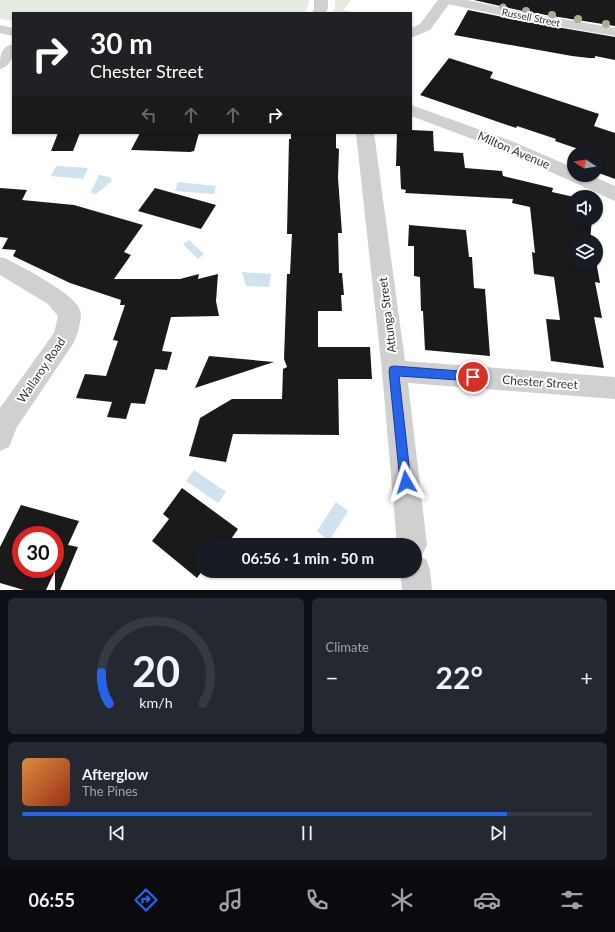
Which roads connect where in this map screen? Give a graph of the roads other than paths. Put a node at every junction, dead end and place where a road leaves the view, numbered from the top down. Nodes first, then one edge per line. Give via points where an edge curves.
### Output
1 (321, 0) edge
2 (445, 0) edge
3 (448, 0) edge
4 (493, 0) edge
5 (320, 12) edge
6 (615, 22) edge
7 (0, 29) edge
8 (12, 32) edge
9 (615, 32) edge
10 (412, 34) edge
11 (12, 49) edge
12 (0, 64) edge
13 (412, 110) edge
14 (365, 134) edge
15 (615, 194) edge
16 (0, 265) edge
17 (394, 371) junction
18 (615, 388) edge
19 (0, 438) edge
20 (411, 538) edge
21 (416, 578) edge
22 (417, 590) edge

1 - 5 street
2 - 10 street via 425,27
3 - 9 street, Russell Street
4 - 6 street, Russell Street
7 - 8 street
11 - 12 street
13 - 15 street, Milton Avenue via 508,146
14 - 17 street, Attunga Street
16 - 19 street, Wallaroy Road via 56,298 70,313 65,337 6,421
17 - 18 street, Chester Street
17 - 20 street, Attunga Street
21 - 22 street

